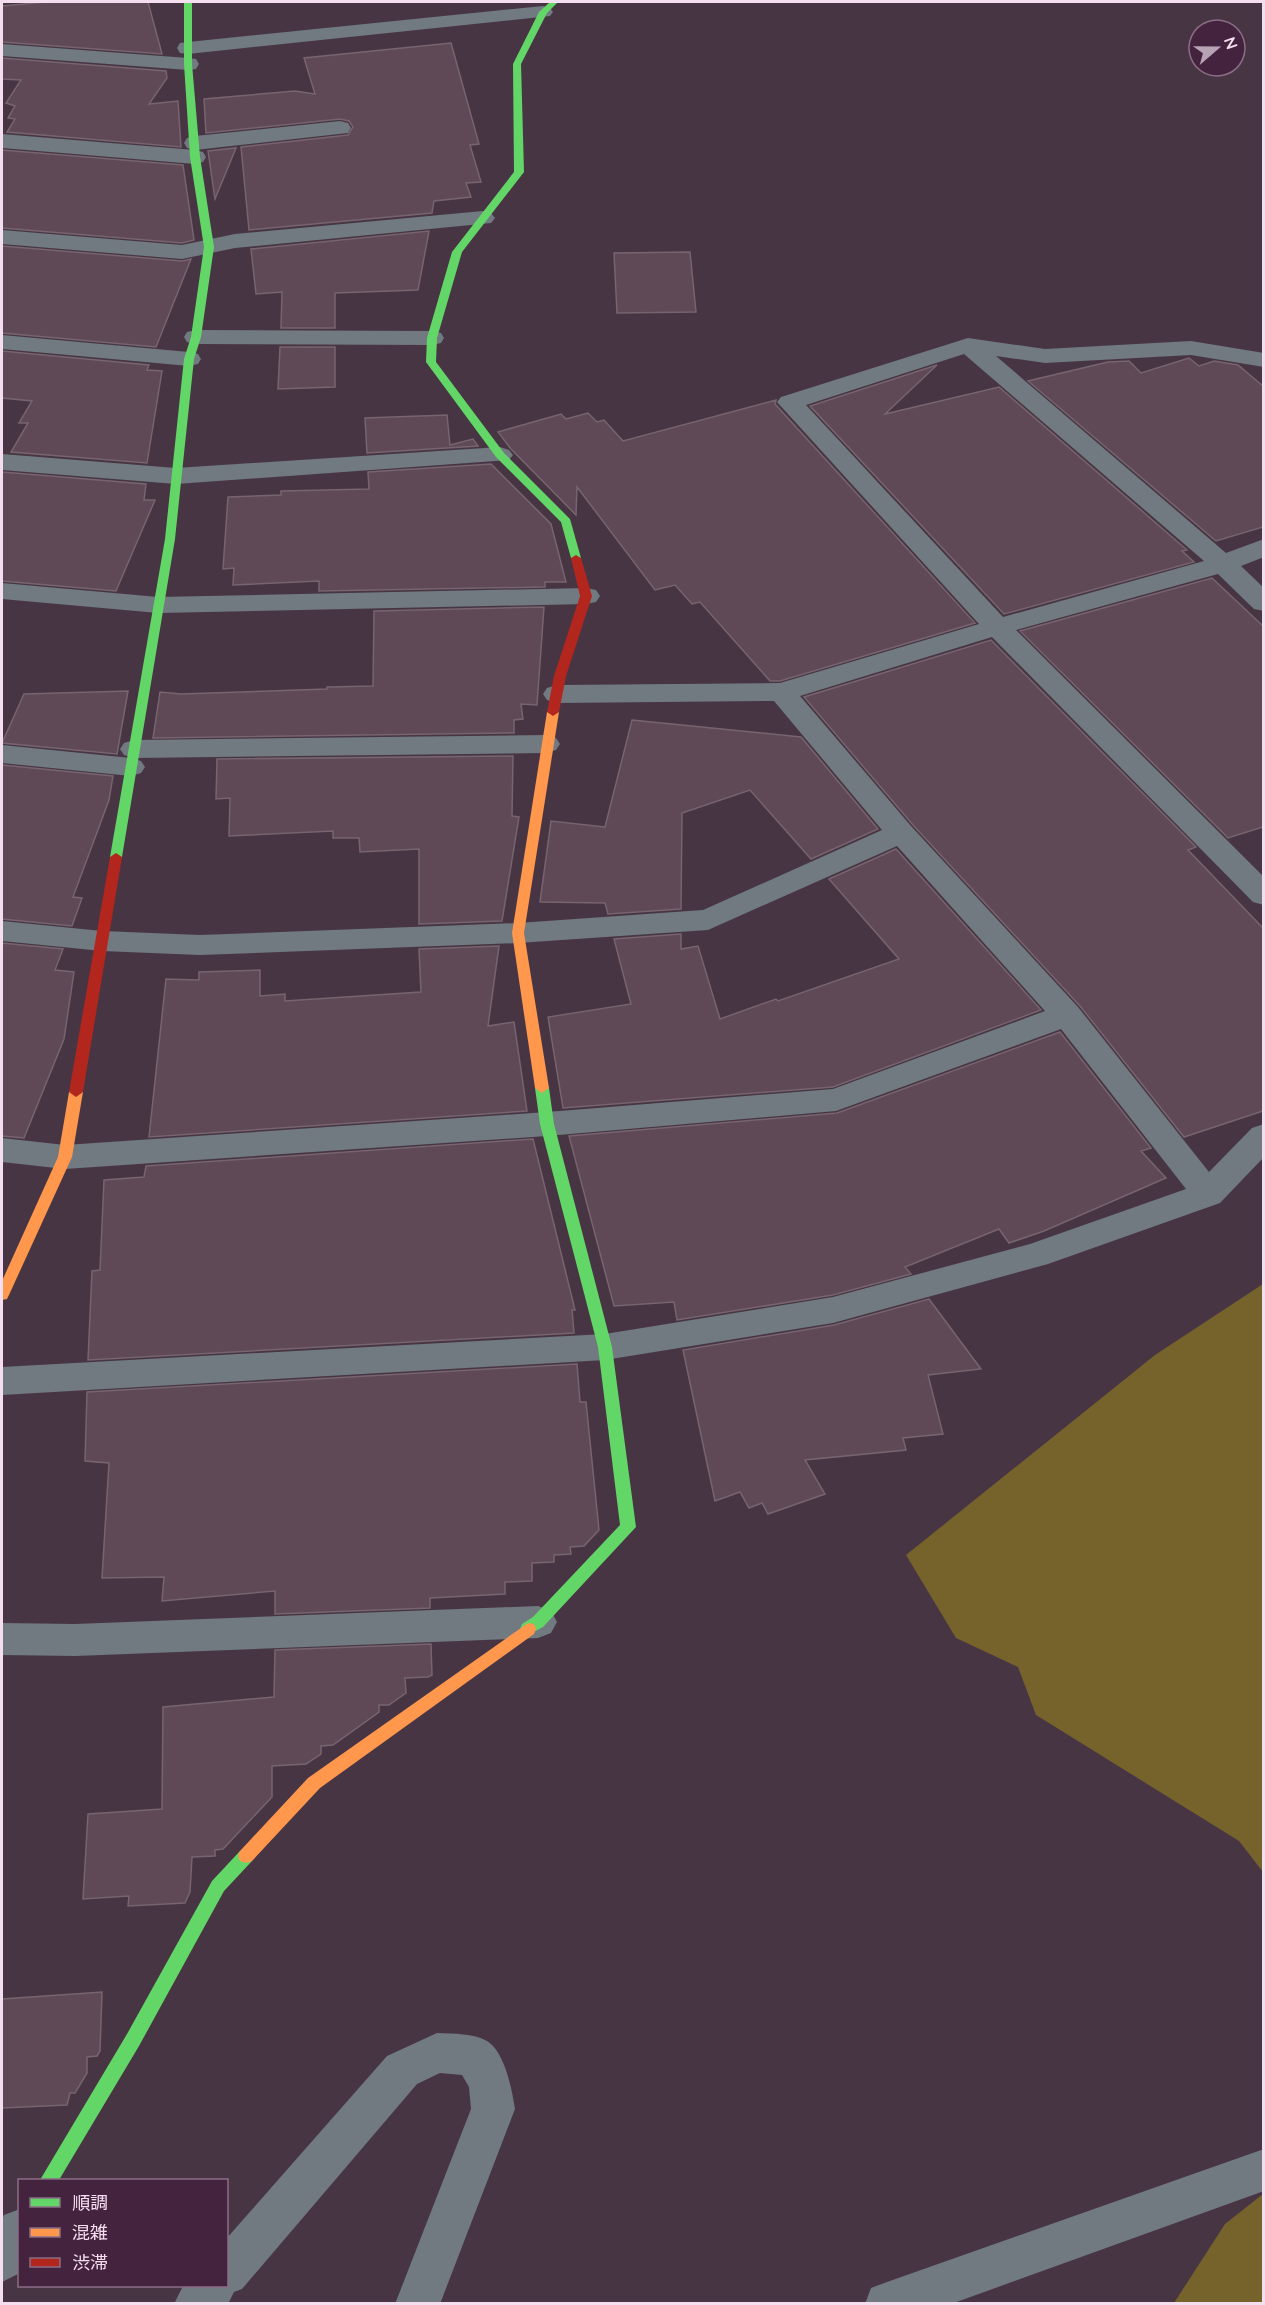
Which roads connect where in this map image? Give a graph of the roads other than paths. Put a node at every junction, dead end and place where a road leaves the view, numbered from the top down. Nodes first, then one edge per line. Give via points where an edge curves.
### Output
1 (188, 2) edge
2 (548, 7) edge
3 (2, 50) edge
4 (188, 56) junction
5 (340, 128) dead end
6 (2, 141) edge
7 (195, 150) junction
8 (483, 218) junction
9 (2, 237) edge
10 (209, 247) junction
11 (432, 339) junction
12 (2, 342) edge
13 (968, 345) junction
14 (192, 348) junction
15 (1263, 360) edge
16 (500, 455) junction
17 (2, 462) edge
18 (177, 476) junction
19 (1263, 547) edge
20 (1222, 564) junction
21 (2, 591) edge
22 (585, 596) junction
23 (1263, 603) edge
24 (158, 605) junction
25 (997, 627) junction
26 (782, 692) junction
27 (557, 694) junction
28 (546, 744) junction
29 (2, 754) edge
30 (133, 758) junction
31 (901, 832) junction
32 (1263, 895) edge
33 (2, 931) edge
34 (518, 933) junction
35 (102, 941) junction
36 (1067, 1015) junction
37 (547, 1124) junction
38 (1263, 1136) edge
39 (2, 1150) edge
40 (65, 1157) junction
41 (1208, 1194) junction
42 (2, 1295) edge
43 (605, 1347) junction
44 (2, 1381) edge
45 (538, 1622) junction
46 (2, 1639) edge
47 (1263, 2170) edge
48 (50, 2179) edge
49 (18, 2233) edge
50 (2, 2260) edge
51 (228, 2270) edge
52 (213, 2287) edge
53 (196, 2304) edge
54 (417, 2304) edge
55 (887, 2304) edge

1 - 4 street
2 - 4 street
2 - 8 street via 517,64 519,172
3 - 4 street
4 - 7 street
5 - 7 street
6 - 7 street
7 - 10 street
8 - 10 street via 235,241
8 - 11 street via 457,252
9 - 10 street via 182,252
10 - 14 street
11 - 14 street
11 - 16 street via 430,362
12 - 14 street
13 - 15 street via 1045,356 1191,348
13 - 20 street
13 - 25 street via 790,402
14 - 18 street
16 - 18 street
16 - 22 street via 566,520
17 - 18 street
18 - 24 street
19 - 20 street
20 - 23 street
20 - 25 street
21 - 24 street
22 - 24 street
22 - 27 street
24 - 30 street
25 - 26 street
25 - 32 street
26 - 27 street
26 - 31 street
27 - 28 street
28 - 30 street
28 - 34 street
29 - 30 street
30 - 35 street
31 - 34 street via 708,920
31 - 36 street
33 - 35 street
34 - 35 street via 200,945
34 - 37 street
35 - 40 street
36 - 37 street via 836,1100
36 - 41 street
37 - 40 street
37 - 43 street
38 - 41 street
39 - 40 street
40 - 42 street
41 - 43 street via 1036,1255 833,1310
43 - 44 street
43 - 45 street via 628,1527
45 - 46 street via 75,1640
45 - 48 street via 314,1783 218,1886
47 - 55 street
49 - 50 street
51 - 54 street via 402,2070 437,2053 474,2056 490,2082 493,2109
52 - 53 street

